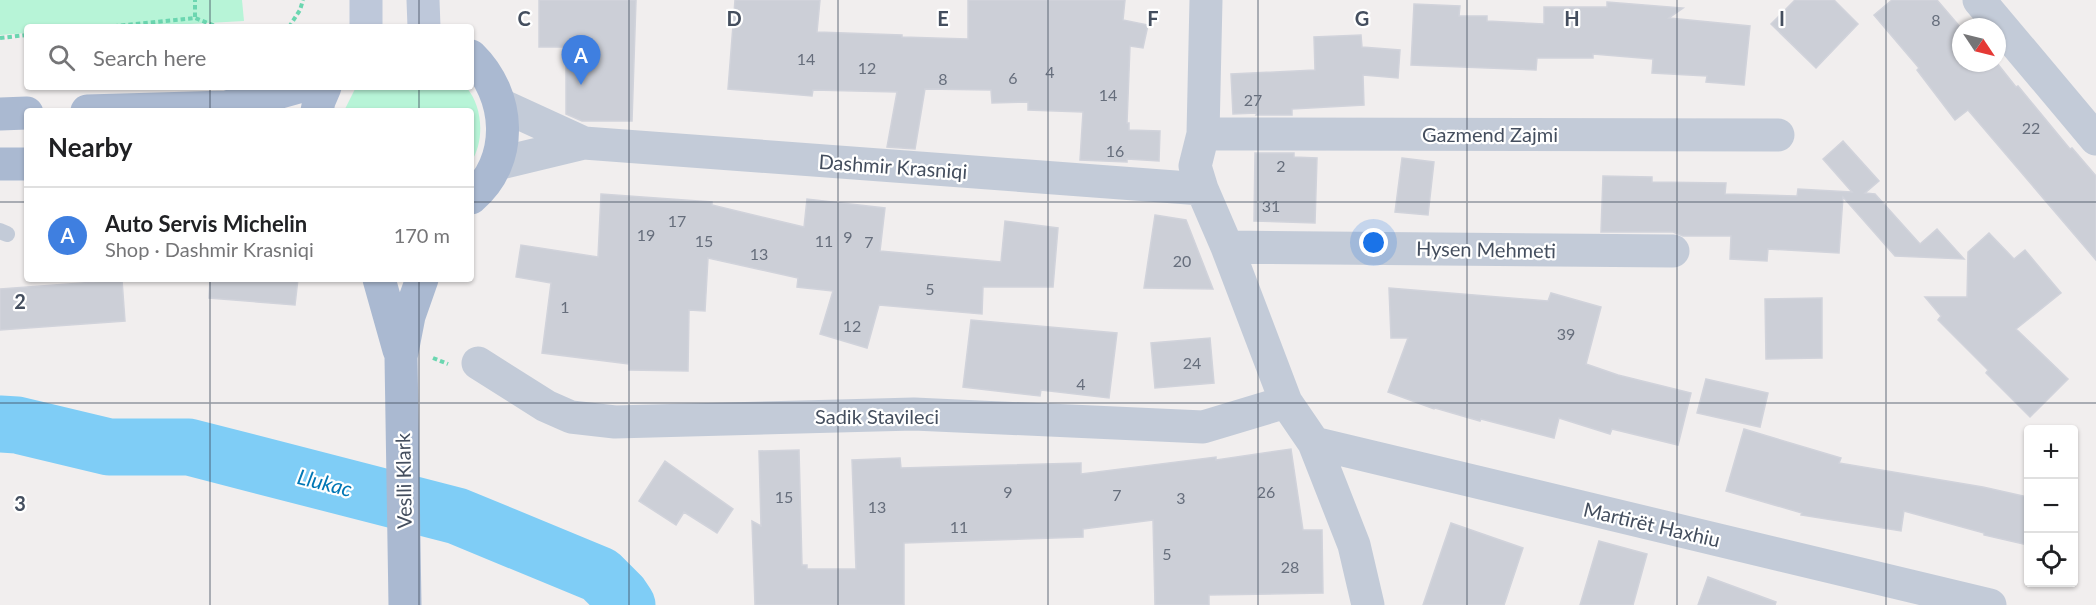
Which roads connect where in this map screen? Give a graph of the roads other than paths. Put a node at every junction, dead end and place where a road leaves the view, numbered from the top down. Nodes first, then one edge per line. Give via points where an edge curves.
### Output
1 (366, 0) edge
2 (423, 0) edge
3 (1206, 0) edge
4 (1979, 0) edge
5 (366, 24) edge
6 (424, 24) edge
7 (474, 60) edge
8 (287, 90) edge
9 (324, 90) edge
10 (501, 105) junction
11 (192, 108) edge
12 (317, 108) edge
13 (24, 113) edge
14 (0, 114) edge
15 (1203, 134) junction
16 (1778, 135) dead end
17 (2096, 139) edge
18 (584, 143) junction
19 (0, 164) edge
20 (24, 164) edge
21 (497, 164) junction
22 (1202, 189) junction
23 (474, 195) edge
24 (1227, 247) junction
25 (1673, 251) dead end
26 (380, 282) edge
27 (421, 282) edge
28 (401, 357) junction
29 (478, 363) road end
30 (1287, 402) junction
31 (1314, 443) junction
32 (405, 605) edge
33 (1368, 605) edge
34 (1990, 605) edge

1 - 5 street
2 - 6 street
3 - 15 street
4 - 17 street
7 - 10 main road via 490,79
8 - 11 main road via 227,107
9 - 12 main road
10 - 18 street, Dashmir Krasniqi
10 - 21 main road via 503,134
13 - 14 main road
15 - 16 street, Gazmend Zajmi
15 - 22 street via 1195,166
18 - 21 street, Dashmir Krasniqi
18 - 22 street, Dashmir Krasniqi
19 - 20 main road
21 - 23 main road
22 - 24 street
24 - 25 street, Hysen Mehmeti
24 - 30 street
26 - 28 main road, Veslli Klark
27 - 28 main road, Veslli Klark
28 - 32 main road, Veslli Klark
29 - 30 street, Sadik Stavileci via 570,417 615,422 914,414 1203,427
30 - 31 street
31 - 33 street via 1354,545
31 - 34 street, Martirët Haxhiu

